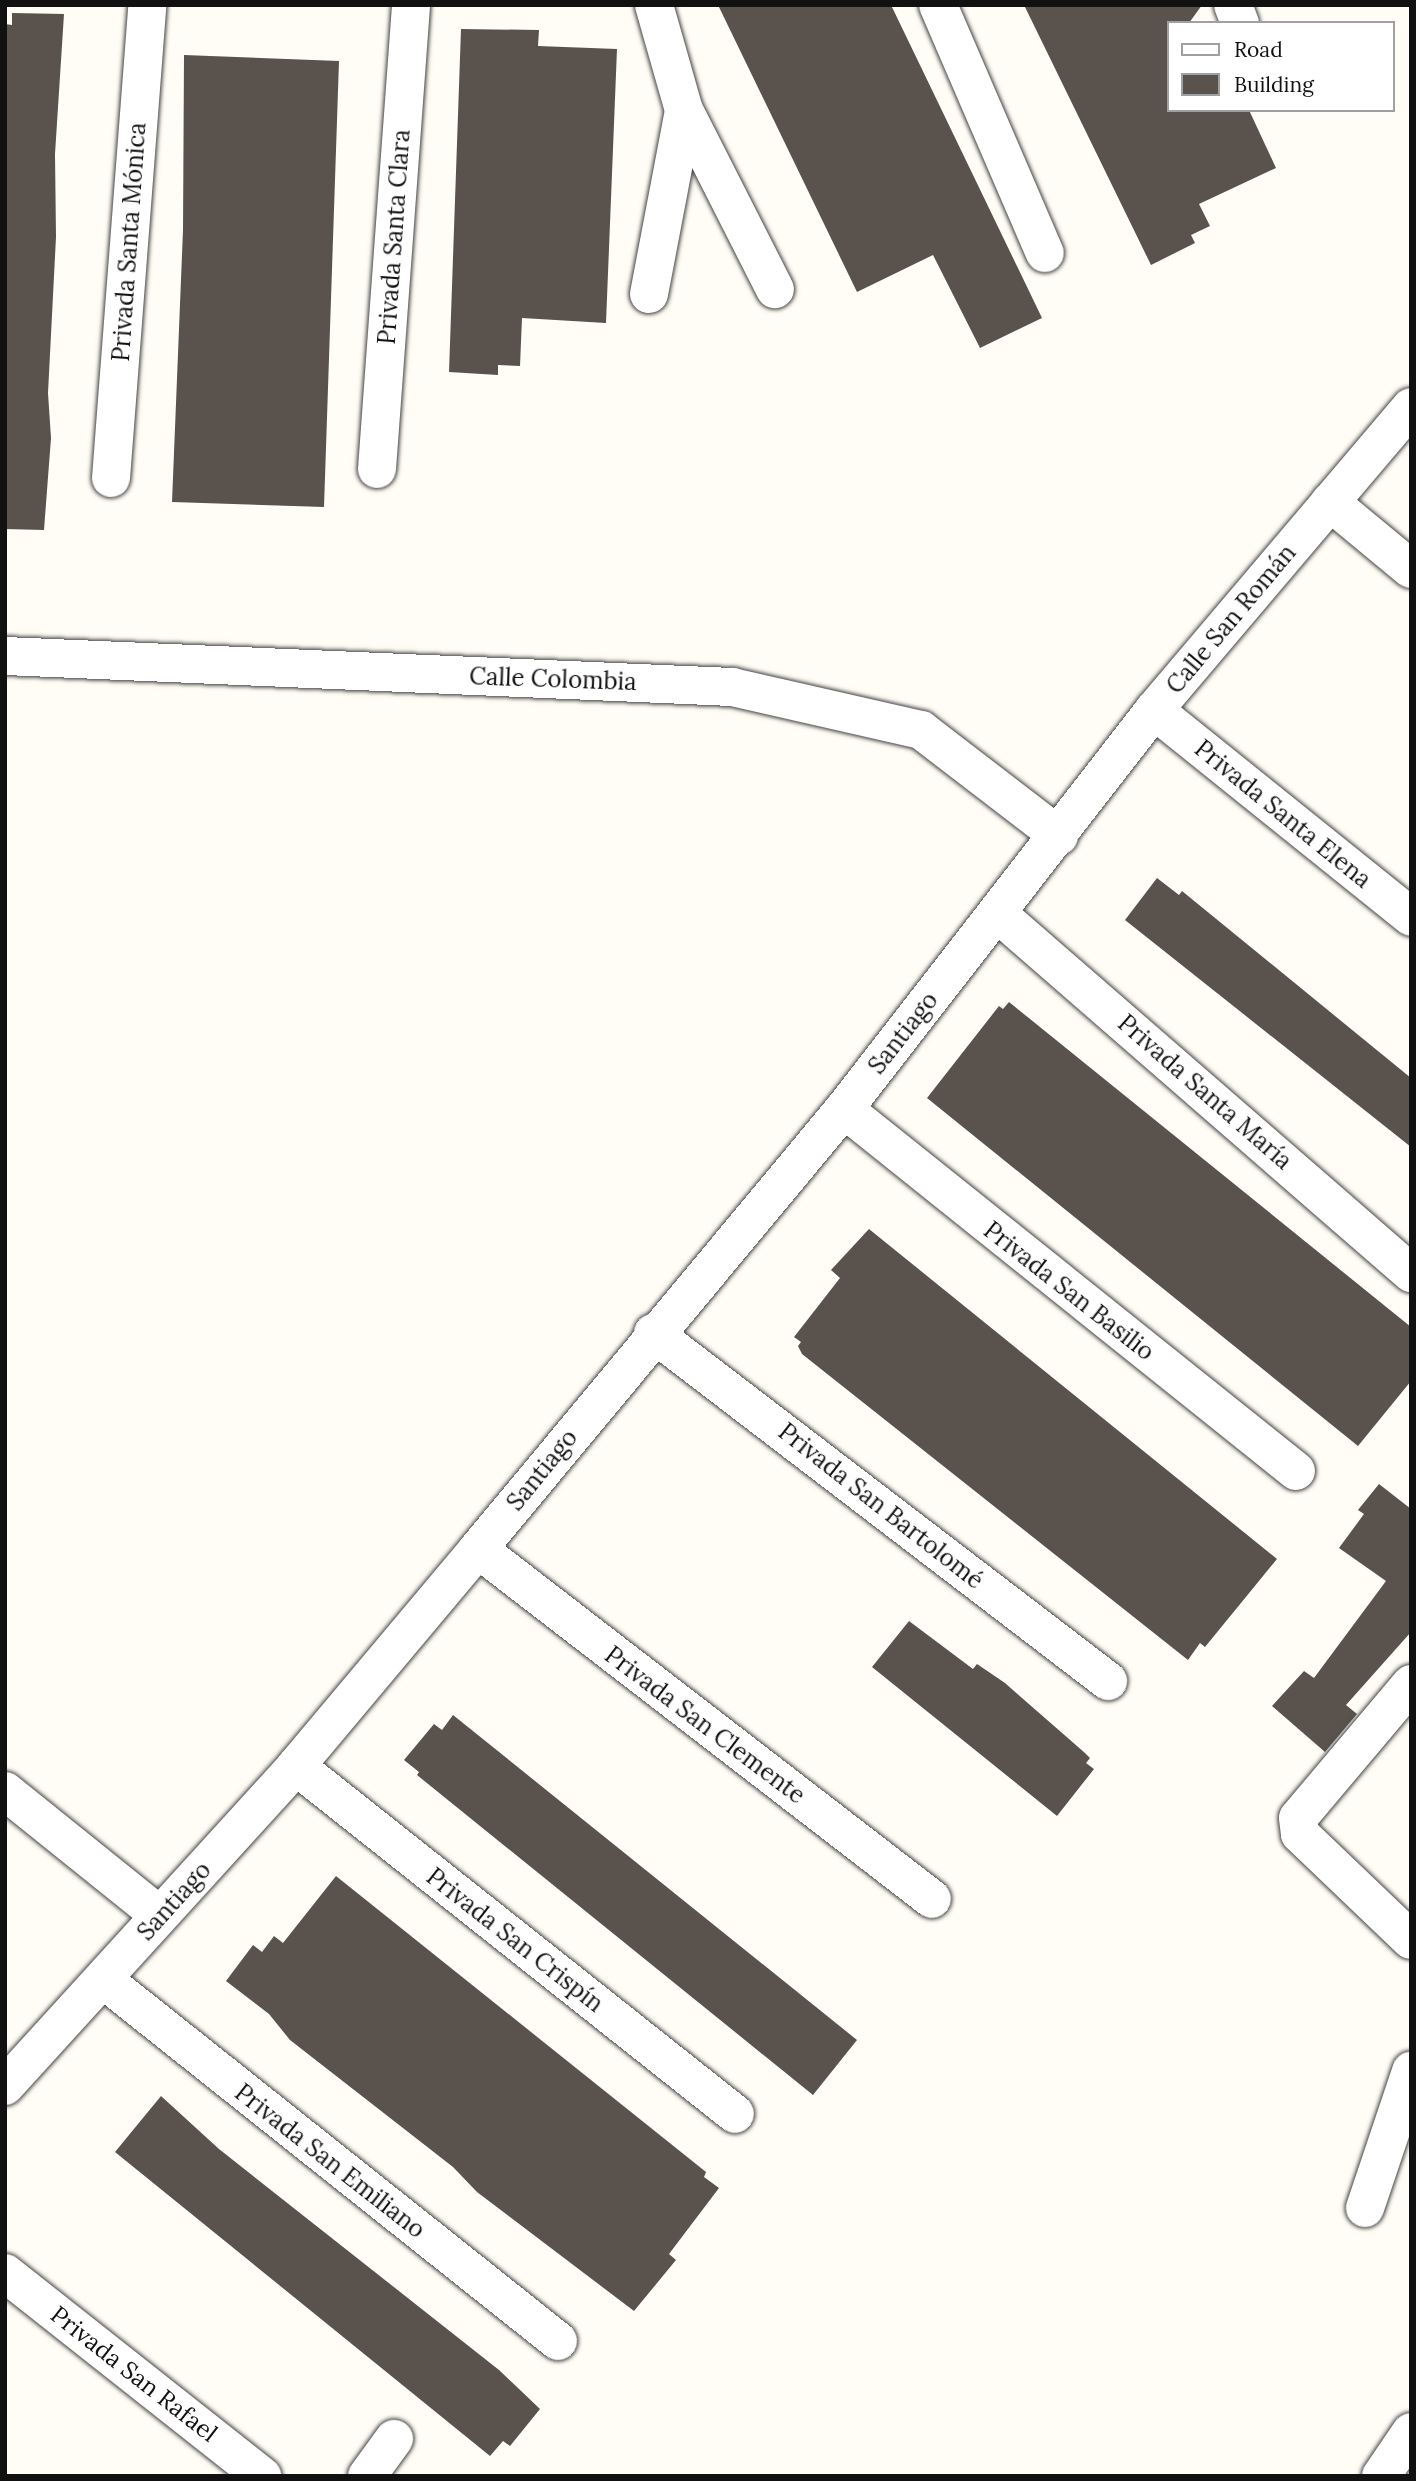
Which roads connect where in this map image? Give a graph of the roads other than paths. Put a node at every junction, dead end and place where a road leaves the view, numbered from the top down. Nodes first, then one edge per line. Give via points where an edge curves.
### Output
1 (147, 5) edge
2 (411, 5) edge
3 (654, 5) edge
4 (938, 5) edge
5 (684, 110) junction
6 (1045, 253) dead end
7 (775, 289) dead end
8 (649, 294) dead end
9 (1411, 407) edge
10 (377, 469) dead end
11 (110, 478) dead end
12 (1330, 502) junction
13 (1411, 569) edge
14 (5, 656) edge
15 (1154, 710) junction
16 (1059, 836) junction
17 (997, 913) junction
18 (1411, 917) edge
19 (844, 1109) junction
20 (1411, 1273) edge
21 (653, 1333) junction
22 (1296, 1471) dead end
23 (478, 1549) junction
24 (1108, 1681) dead end
25 (1411, 1684) edge
26 (296, 1766) junction
27 (5, 1791) edge
28 (932, 1899) dead end
29 (159, 1916) junction
30 (1411, 1940) edge
31 (104, 1980) junction
32 (1411, 2071) edge
33 (5, 2086) edge
34 (735, 2113) dead end
35 (1365, 2208) dead end
36 (5, 2273) edge
37 (558, 2341) dead end
38 (1411, 2432) edge
39 (394, 2439) dead end
40 (262, 2476) edge
41 (367, 2476) edge
42 (1381, 2476) edge

1 - 11 street, Privada Santa Mónica
2 - 10 street, Privada Santa Clara
3 - 5 street
4 - 6 street
5 - 7 street
5 - 8 street
9 - 12 street, Calle San Román
12 - 13 street
12 - 15 street, Calle San Román
14 - 16 street, Calle Colombia via 732,687 921,730
15 - 16 street, Calle San Román
15 - 18 street, Privada Santa Elena
16 - 17 street, Santiago
17 - 19 street, Santiago
17 - 20 street, Privada Santa María
19 - 21 street, Santiago
19 - 22 street, Privada San Basilio
21 - 23 street, Santiago
21 - 24 street, Privada San Bartolomé
23 - 26 street, Santiago
23 - 28 street, Privada San Clemente
25 - 30 street via 1298,1818 1300,1834
26 - 29 street, Santiago
26 - 34 street, Privada San Crispín
27 - 29 street
29 - 31 street, Santiago
31 - 33 street, Santiago
31 - 37 street, Privada San Emiliano
32 - 35 street
36 - 40 street, Privada San Rafael
38 - 42 street
39 - 41 street

